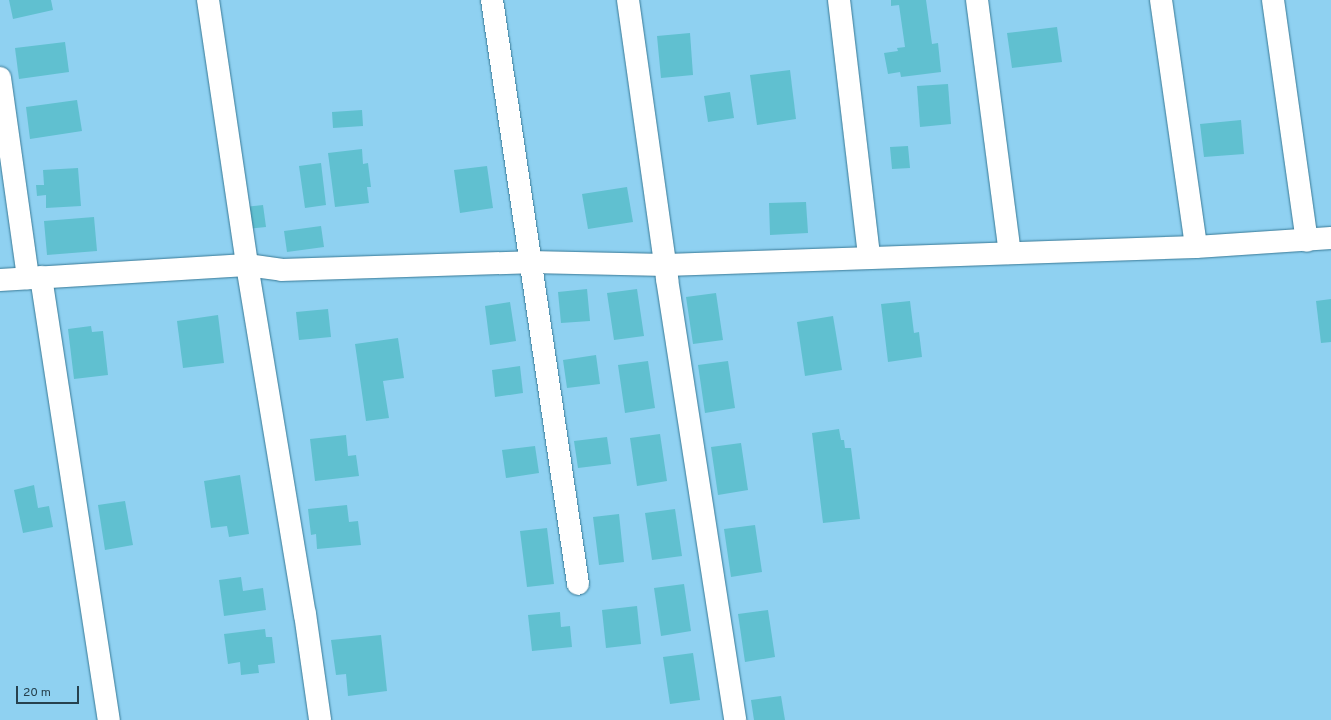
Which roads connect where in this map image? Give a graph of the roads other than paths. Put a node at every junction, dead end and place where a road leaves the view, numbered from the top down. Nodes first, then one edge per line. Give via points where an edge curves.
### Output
1 (208, 0) edge
2 (492, 0) edge
3 (628, 0) edge
4 (838, 0) edge
5 (977, 0) edge
6 (1161, 0) edge
7 (1273, 0) edge
8 (0, 78) edge
9 (1331, 238) edge
10 (1307, 241) junction
11 (1196, 246) junction
12 (1010, 253) junction
13 (869, 258) junction
14 (530, 262) junction
15 (666, 265) junction
16 (247, 266) junction
17 (35, 278) junction
18 (0, 280) edge
19 (578, 584) dead end
20 (109, 720) edge
21 (320, 720) edge
22 (735, 720) edge

1 - 16 street
2 - 14 street
3 - 15 street
4 - 13 street
5 - 12 street
6 - 11 street
7 - 10 street
8 - 17 street
9 - 10 street
10 - 11 street
11 - 12 street
12 - 13 street
13 - 15 street
14 - 15 street
14 - 16 street via 280,270
14 - 19 street
15 - 22 street
16 - 17 street
16 - 21 street via 305,614
17 - 18 street
17 - 20 street

